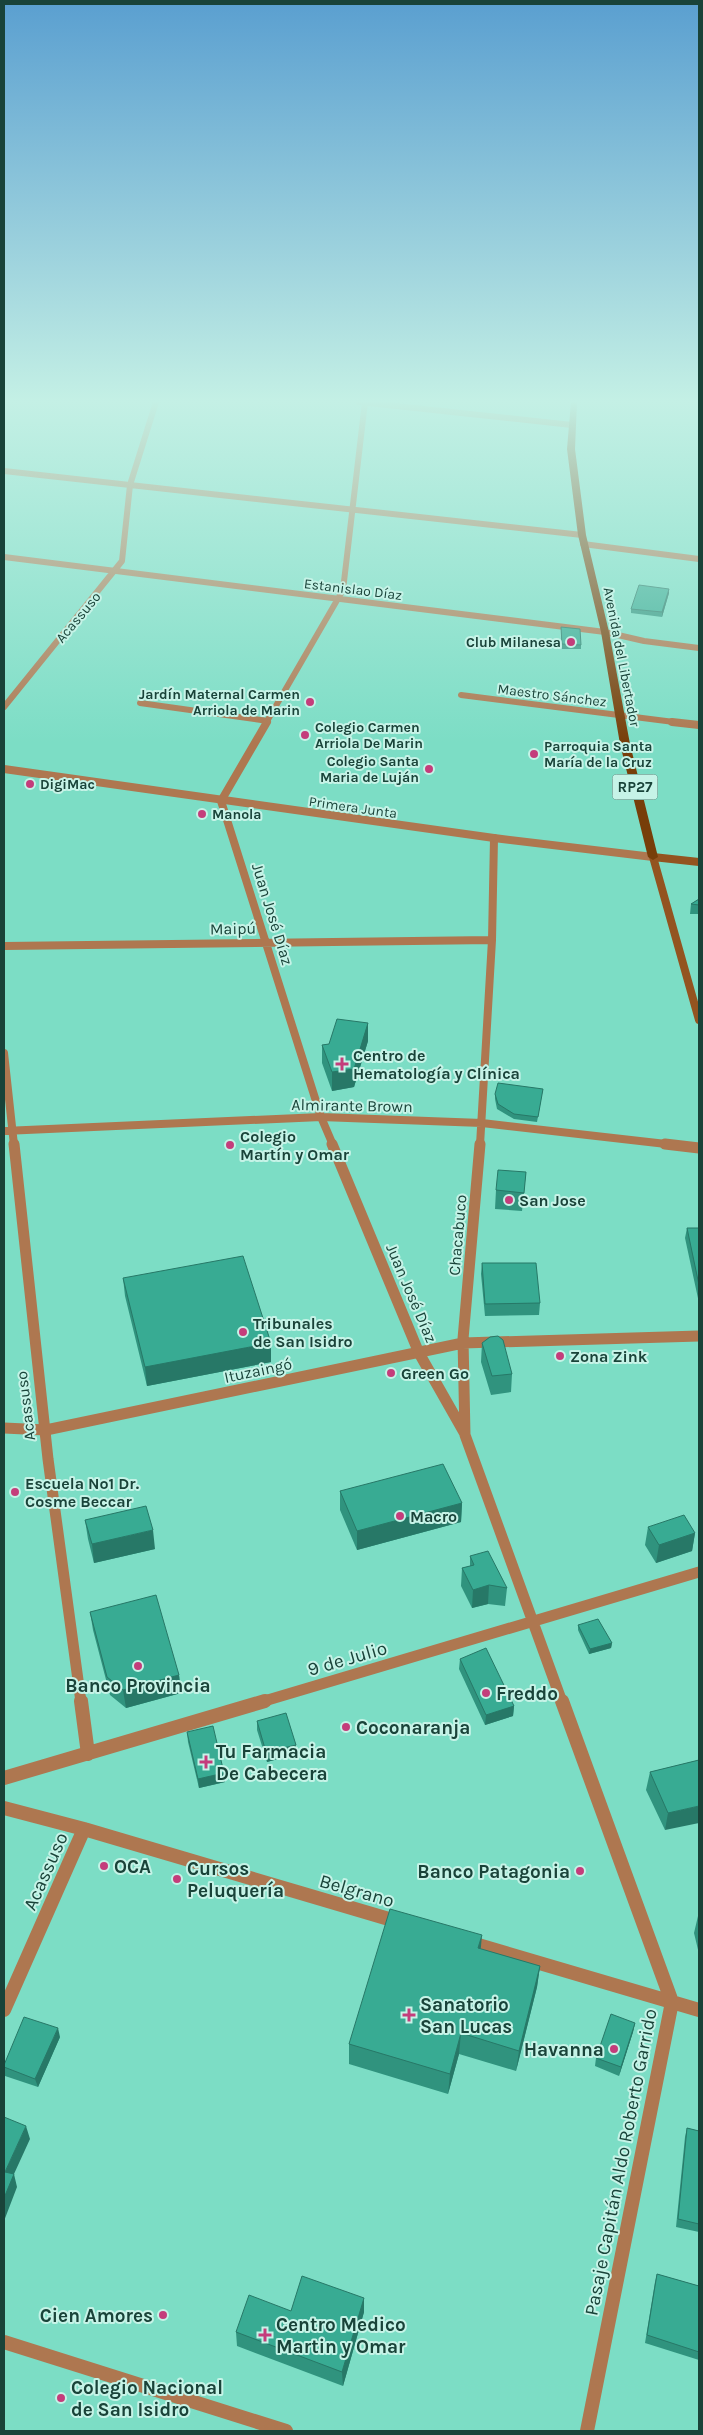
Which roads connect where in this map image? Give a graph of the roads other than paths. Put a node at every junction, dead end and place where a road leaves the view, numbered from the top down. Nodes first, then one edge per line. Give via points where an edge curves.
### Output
1 (127, 516) edge
2 (351, 516) edge
3 (404, 516) edge
4 (580, 516) edge
5 (582, 535) junction
6 (584, 544) junction
7 (4, 557) edge
8 (699, 559) edge
9 (117, 571) junction
10 (339, 600) junction
11 (605, 632) junction
12 (699, 648) edge
13 (461, 695) dead end
14 (140, 703) dead end
15 (4, 706) edge
16 (620, 716) junction
17 (268, 721) junction
18 (699, 725) edge
19 (4, 769) edge
20 (221, 801) junction
21 (494, 838) junction
22 (653, 857) junction
23 (699, 862) edge
24 (492, 940) junction
25 (265, 943) junction
26 (4, 946) edge
27 (699, 1020) edge
28 (4, 1053) edge
29 (321, 1117) junction
30 (482, 1123) junction
31 (8, 1131) edge
32 (699, 1148) edge
33 (699, 1336) edge
34 (463, 1344) junction
35 (419, 1353) junction
36 (4, 1428) edge
37 (46, 1430) junction
38 (465, 1435) junction
39 (699, 1572) edge
40 (535, 1622) junction
41 (88, 1754) junction
42 (4, 1778) edge
43 (4, 1808) edge
44 (84, 1828) junction
45 (416, 1926) edge
46 (454, 1938) edge
47 (672, 2002) junction
48 (4, 2010) edge
49 (699, 2010) edge
50 (4, 2342) edge
51 (286, 2431) edge
52 (587, 2431) edge

1 - 9 street, Acassuso via 122,561
2 - 10 street via 343,590
3 - 5 street
4 - 5 main road, Avenida del Libertador / RP27
5 - 6 main road, Avenida del Libertador / RP27
6 - 8 street
6 - 11 main road, Avenida del Libertador / RP27
7 - 9 street, Estanislao Díaz
9 - 10 street, Estanislao Díaz
9 - 15 street, Acassuso
10 - 11 street, Estanislao Díaz
10 - 17 street
11 - 12 street, Estanislao Díaz
11 - 16 main road, Avenida del Libertador / RP27
13 - 16 street, Maestro Sánchez
14 - 17 street
16 - 18 street, Maestro Sánchez
16 - 22 main road, Avenida del Libertador / RP27
17 - 20 street
19 - 20 street, Primera Junta
20 - 21 street, Primera Junta
20 - 25 street, Juan José Díaz
21 - 22 street, Primera Junta
21 - 24 street, Chacabuco
22 - 23 main road, Primera Junta
22 - 27 main road, RP27
24 - 25 street, Maipú
24 - 30 street, Chacabuco
25 - 26 street, Maipú
25 - 29 street, Juan José Díaz
28 - 31 street, Acassuso
29 - 30 street, Almirante Brown
29 - 31 street, Almirante Brown
29 - 35 street, Juan José Díaz
30 - 32 street, Almirante Brown
30 - 34 street, Chacabuco
31 - 37 street, Acassuso
33 - 34 street, Ituzaingó
34 - 35 street, Ituzaingó
34 - 38 street, Chacabuco
35 - 37 street, Ituzaingó
35 - 38 street, Juan José Díaz
36 - 37 street, Ituzaingó
37 - 41 street, Acassuso
38 - 40 street, Chacabuco
39 - 40 street, 9 de Julio
40 - 41 street, 9 de Julio
40 - 47 street, Pasaje Capitán Aldo Roberto Garrido
41 - 42 street, 9 de Julio
43 - 44 street, Belgrano
44 - 45 street, Belgrano
44 - 48 street, Acassuso
46 - 47 street
47 - 49 street
47 - 52 street, Pasaje Capitán Aldo Roberto Garrido
50 - 51 street

